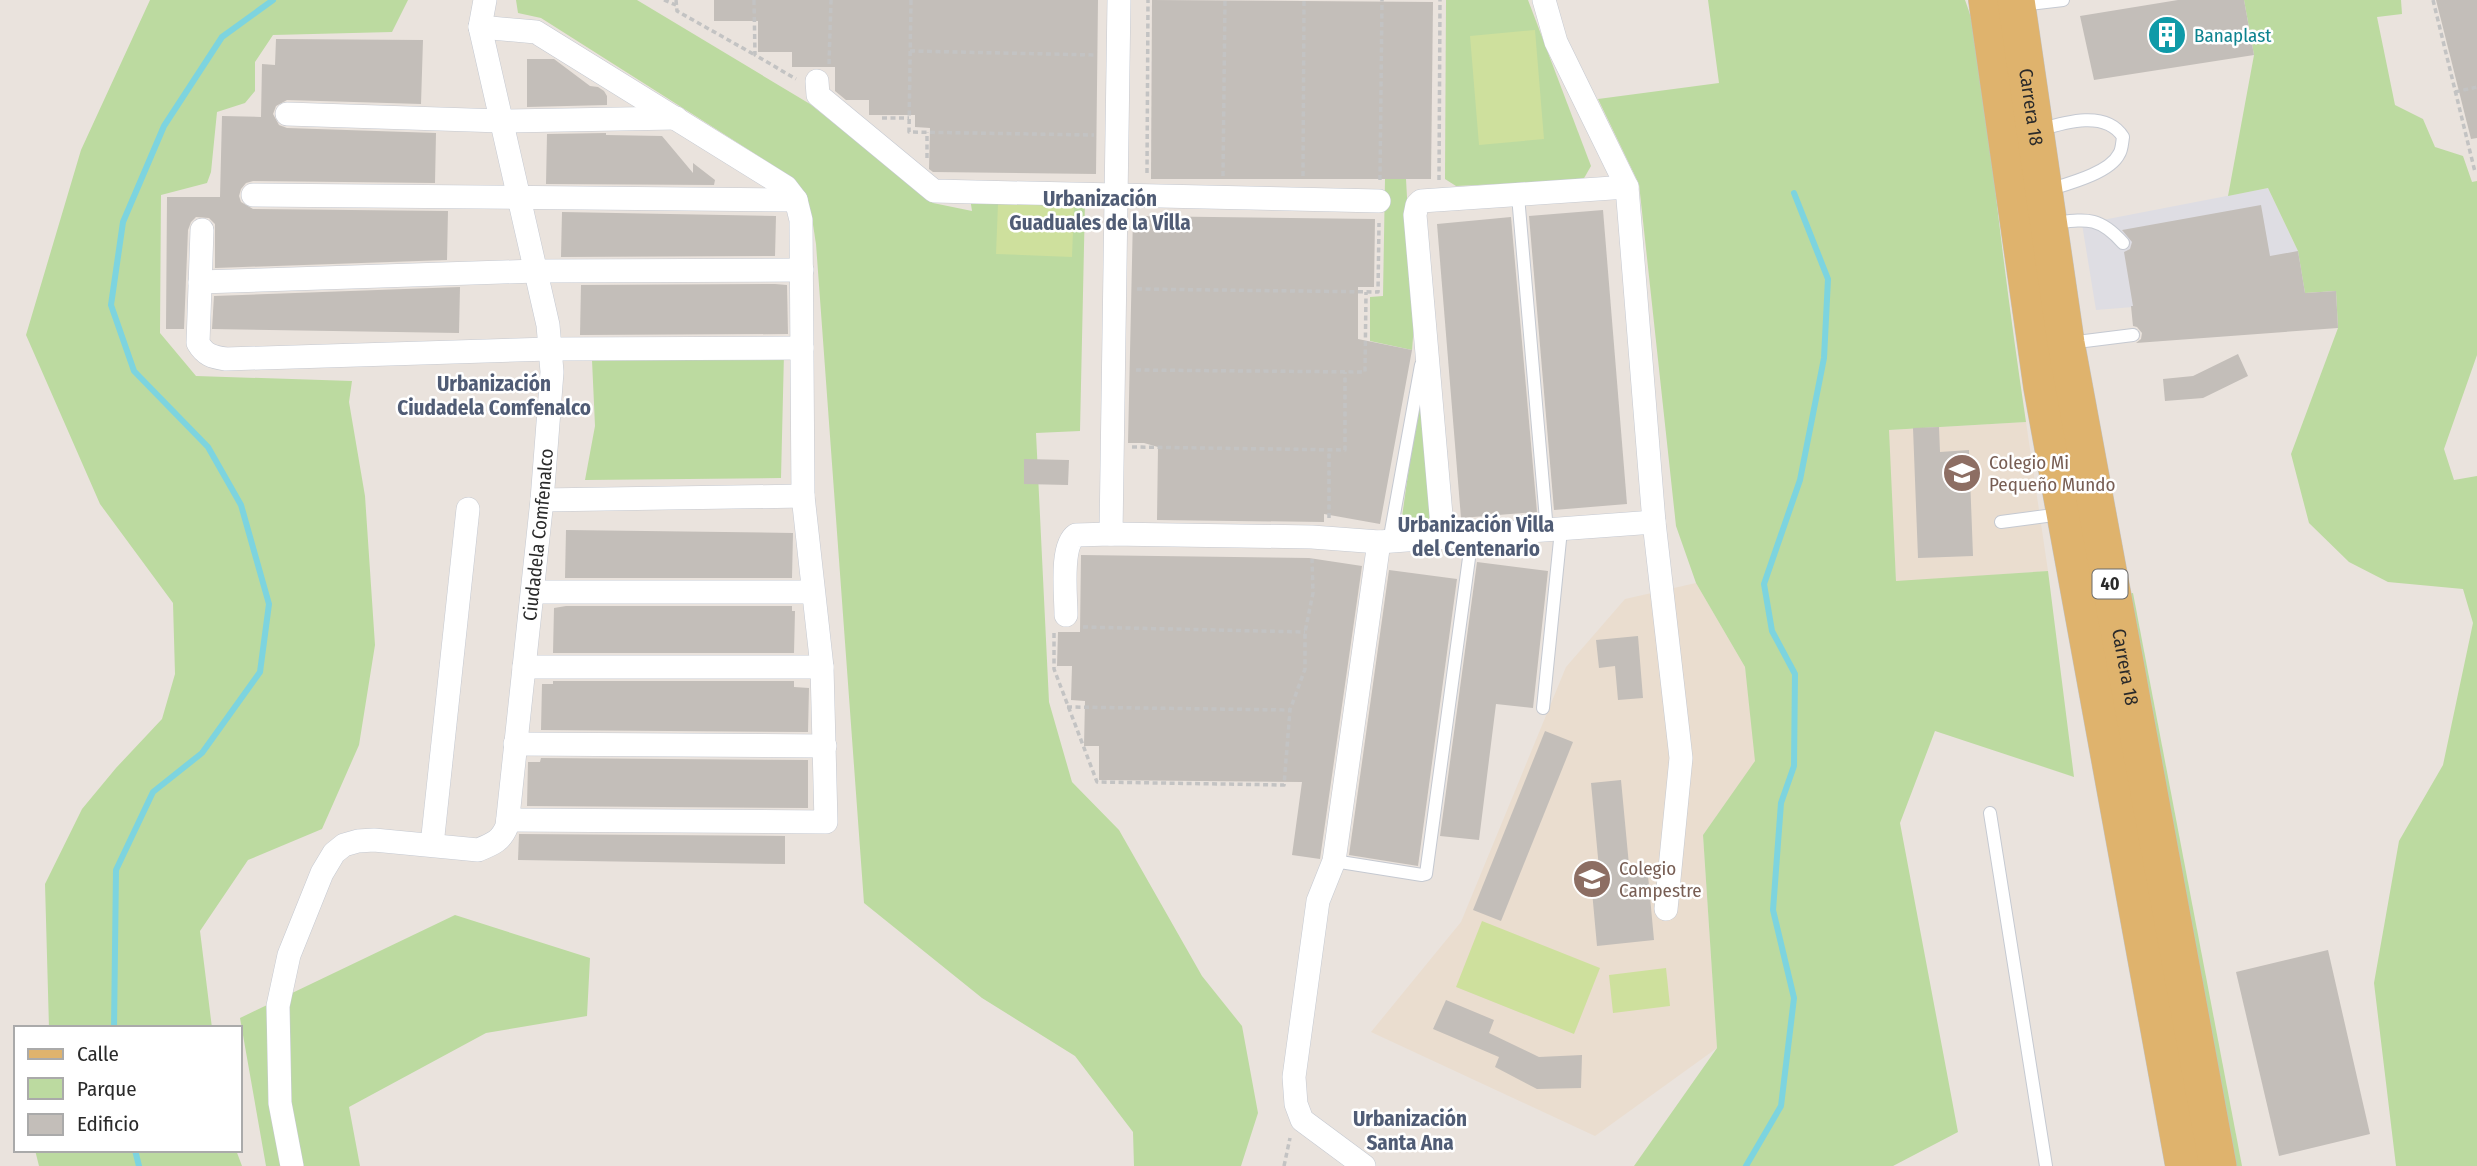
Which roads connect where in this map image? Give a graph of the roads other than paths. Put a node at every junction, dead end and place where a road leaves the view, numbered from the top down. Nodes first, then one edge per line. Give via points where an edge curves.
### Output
1 (485, 0) edge
2 (1119, 0) edge
3 (1544, 0) edge
4 (2063, 0) edge
5 (2006, 2) edge
6 (480, 27) junction
7 (817, 81) road end
8 (287, 114) dead end
9 (676, 118) junction
10 (502, 121) junction
11 (2036, 130) junction
12 (1627, 187) junction
13 (253, 195) dead end
14 (519, 196) junction
15 (1116, 196) junction
16 (1518, 196) junction
17 (796, 200) junction
18 (1379, 201) road end
19 (2047, 207) junction
20 (202, 230) dead end
21 (2123, 243) dead end
22 (802, 270) junction
23 (536, 271) junction
24 (200, 282) junction
25 (1426, 334) junction
26 (2133, 335) dead end
27 (2066, 344) junction
28 (802, 348) junction
29 (550, 349) junction
30 (803, 496) junction
31 (542, 500) junction
32 (468, 509) dead end
33 (2065, 513) junction
34 (1654, 522) junction
35 (2001, 522) dead end
36 (1554, 530) junction
37 (1111, 534) junction
38 (1472, 536) junction
39 (1443, 538) junction
40 (1384, 542) junction
41 (533, 592) junction
42 (812, 592) junction
43 (1067, 623) road end
44 (524, 667) junction
45 (822, 667) junction
46 (1543, 708) dead end
47 (515, 744) junction
48 (825, 746) junction
49 (1990, 813) dead end
50 (508, 820) junction
51 (432, 845) junction
52 (1334, 861) junction
53 (1666, 909) dead end
54 (292, 1166) edge
55 (1364, 1166) edge
56 (2046, 1166) edge
57 (2184, 1166) edge
58 (2218, 1166) edge

1 - 6 street, Ciudadela Comfenalco
2 - 15 street
3 - 12 street via 1556,42
4 - 5 lane
5 - 11 main road, Carrera 18 / 40
5 - 33 main road, Carrera 18 / 40 via 2009,143 2042,387
6 - 9 street via 536,32
6 - 10 street, Ciudadela Comfenalco
7 - 15 street via 818,94 934,191
8 - 10 street
9 - 10 street
9 - 17 street via 786,187
10 - 14 street, Ciudadela Comfenalco
11 - 19 main road, Carrera 18 / 40
11 - 19 lane via 2104,121 2123,138 2111,165 2078,181
12 - 16 street
12 - 34 street
13 - 14 street
14 - 17 street
14 - 23 street, Ciudadela Comfenalco
15 - 18 street
15 - 37 street
16 - 25 street via 1421,201 1416,208
16 - 36 lane
17 - 22 street
19 - 21 lane via 2105,225
19 - 27 main road, Carrera 18 / 40
20 - 24 street
22 - 23 street
22 - 28 street
23 - 24 street
23 - 29 street, Ciudadela Comfenalco
24 - 29 street via 198,343 214,357
25 - 39 street
25 - 40 lane
26 - 27 lane
27 - 58 main road, Carrera 18 / 40
28 - 29 street
28 - 30 street
29 - 31 street, Ciudadela Comfenalco
30 - 31 street
30 - 42 street
31 - 41 street, Ciudadela Comfenalco
32 - 51 street
33 - 35 lane
33 - 57 main road, Carrera 18 / 40
34 - 36 street
34 - 53 street via 1681,758
36 - 38 street
36 - 46 lane
37 - 40 street
37 - 43 street via 1076,535 1070,540
38 - 39 street
38 - 52 lane via 1426,874
39 - 40 street
40 - 52 street
41 - 42 street
41 - 44 street, Ciudadela Comfenalco
42 - 45 street
44 - 45 street
44 - 47 street, Ciudadela Comfenalco
45 - 48 street
47 - 48 street
47 - 50 street, Ciudadela Comfenalco
48 - 50 street via 826,822
49 - 56 lane
50 - 51 street via 503,837 478,850
51 - 54 street via 358,841 334,853 321,873 289,955 278,1006 280,1102
52 - 55 street via 1318,901 1296,1052 1295,1096 1303,1120

